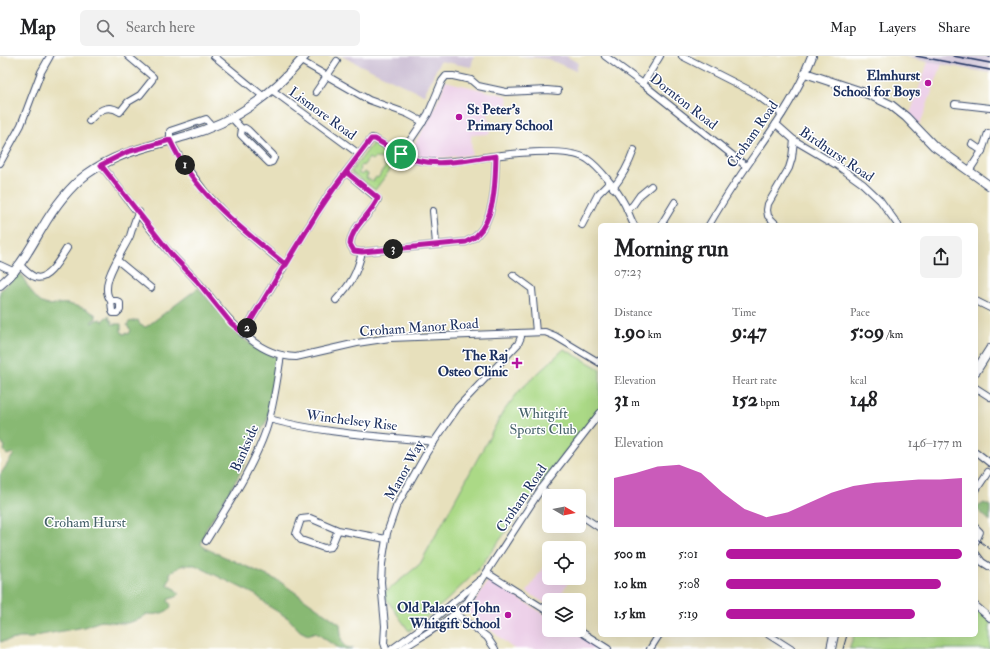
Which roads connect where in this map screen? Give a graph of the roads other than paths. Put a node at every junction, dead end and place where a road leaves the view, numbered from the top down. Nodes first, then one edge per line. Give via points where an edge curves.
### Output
1 (50, 56) edge
2 (128, 56) edge
3 (214, 56) edge
4 (605, 56) edge
5 (660, 56) edge
6 (682, 56) edge
7 (812, 56) edge
8 (303, 59) edge
9 (337, 61) dead end
10 (805, 72) junction
11 (327, 76) junction
12 (643, 84) junction
13 (272, 90) junction
14 (558, 91) dead end
15 (316, 92) dead end
16 (264, 97) junction
17 (955, 104) dead end
18 (990, 108) edge
19 (782, 114) junction
20 (231, 118) junction
21 (90, 121) dead end
22 (423, 122) junction
23 (776, 124) junction
24 (242, 129) junction
25 (988, 133) dead end
26 (170, 140) junction
27 (794, 140) junction
28 (260, 141) junction
29 (972, 144) dead end
30 (253, 148) junction
31 (634, 150) dead end
32 (982, 151) junction
33 (359, 154) junction
34 (401, 154) junction
35 (496, 156) junction
36 (0, 163) edge
37 (101, 165) junction
38 (746, 166) junction
39 (969, 171) junction
40 (346, 172) junction
41 (611, 186) junction
42 (651, 186) dead end
43 (990, 186) edge
44 (676, 202) dead end
45 (627, 210) junction
46 (434, 211) dead end
47 (139, 212) junction
48 (633, 223) edge
49 (662, 223) edge
50 (710, 223) edge
51 (775, 223) edge
52 (897, 223) edge
53 (582, 225) dead end
54 (436, 244) junction
55 (67, 248) dead end
56 (362, 252) junction
57 (117, 260) junction
58 (0, 265) edge
59 (286, 265) junction
60 (17, 268) junction
61 (514, 275) dead end
62 (0, 285) edge
63 (151, 288) dead end
64 (336, 300) dead end
65 (111, 301) dead end
66 (978, 302) edge
67 (990, 308) edge
68 (536, 332) junction
69 (243, 333) junction
70 (520, 333) junction
71 (990, 349) edge
72 (281, 355) junction
73 (598, 362) edge
74 (978, 365) edge
75 (978, 389) edge
76 (990, 397) edge
77 (598, 418) edge
78 (269, 419) junction
79 (434, 442) junction
80 (978, 454) edge
81 (990, 463) edge
82 (988, 472) dead end
83 (978, 483) edge
84 (541, 489) joint
85 (586, 519) edge
86 (598, 527) edge
87 (338, 530) junction
88 (386, 539) junction
89 (206, 541) dead end
90 (978, 557) edge
91 (990, 567) edge
92 (487, 573) junction
93 (481, 579) junction
94 (542, 608) edge
95 (978, 608) edge
96 (456, 614) junction
97 (990, 618) edge
98 (586, 635) edge
99 (658, 637) edge
100 (772, 637) edge
101 (834, 637) edge
102 (386, 649) edge
103 (392, 649) edge
104 (402, 649) edge
105 (495, 649) edge
106 (608, 649) edge
107 (650, 649) edge
108 (791, 649) edge
109 (831, 649) edge

1 - 36 street via 20,125
2 - 21 street via 153,78 140,95 129,101 122,114 113,108 101,109
3 - 16 street
4 - 12 street, Dornton Road
5 - 12 street
6 - 19 street via 753,92
7 - 10 main road, Croham Road
8 - 11 street
8 - 13 main road
9 - 11 street
10 - 19 street, Croham Road via 794,97
10 - 39 main road via 868,94 891,105 934,146
11 - 15 street
11 - 22 street via 369,100
12 - 38 street, Dornton Road
13 - 16 main road
13 - 33 street, Lismore Road
14 - 22 street via 506,92 478,86 471,80 446,76
16 - 20 main road
17 - 18 street
19 - 23 street, Croham Road
20 - 24 street
20 - 26 main road
22 - 34 street
23 - 27 street, Birdhurst Road
23 - 38 street, Croham Road
24 - 28 street via 248,130
24 - 30 street via 241,135
25 - 32 street
26 - 37 main road via 127,152
26 - 59 street via 198,184 220,209
27 - 51 street via 789,168 767,206 768,216
27 - 52 street, Birdhurst Road via 863,184 880,200
28 - 30 street
28 - 30 street via 274,155 272,162 269,163
29 - 32 street
31 - 41 street via 621,178
32 - 39 street
33 - 34 street via 371,139 375,139
33 - 40 street
34 - 35 street via 415,160 442,163
35 - 41 street via 543,153 580,156 596,167
35 - 54 street via 493,199 482,228 476,236 466,242
37 - 47 street, Croham Manor Road
37 - 60 main road via 86,174 59,202
38 - 50 street, Croham Road
39 - 43 main road
40 - 56 street via 378,198 356,228 350,241 354,251
40 - 59 street via 322,205
41 - 45 street
41 - 53 street via 598,194
42 - 45 street
44 - 49 street
45 - 48 street
46 - 54 street
47 - 57 street
47 - 69 street, Croham Manor Road via 172,255 231,323
54 - 56 street
55 - 60 street via 45,276 38,278
56 - 64 street via 353,280
57 - 63 street
57 - 65 street via 109,275 108,296
58 - 60 street
59 - 69 street
60 - 62 main road
61 - 68 street via 532,289
66 - 67 street
68 - 70 street, Croham Manor Road
68 - 73 street, Croham Manor Road via 550,334
69 - 72 street, Croham Manor Road via 261,346
70 - 72 street, Croham Manor Road via 390,338 309,355
70 - 79 street, Manor Way via 518,344 458,407
71 - 74 main road
72 - 78 street, Bankside
75 - 76 street
77 - 84 street, Croham Road
78 - 79 street, Winchelsey Rise via 319,429
78 - 89 street, Bankside via 250,466
79 - 88 street, Manor Way via 400,500
80 - 81 street
82 - 83 street
84 - 92 street, Croham Road
85 - 86 street
87 - 87 street via 310,518 301,519 296,534 301,540 324,548 331,547
87 - 88 street
88 - 102 street, Manor Way via 381,582
90 - 91 street
92 - 93 street, Croham Road
92 - 94 street
93 - 96 street, Croham Road via 476,590
93 - 103 street via 435,618
95 - 97 street
96 - 104 street, Croham Road
96 - 105 street via 487,637
98 - 106 street
99 - 107 street
100 - 108 street
101 - 109 main road

